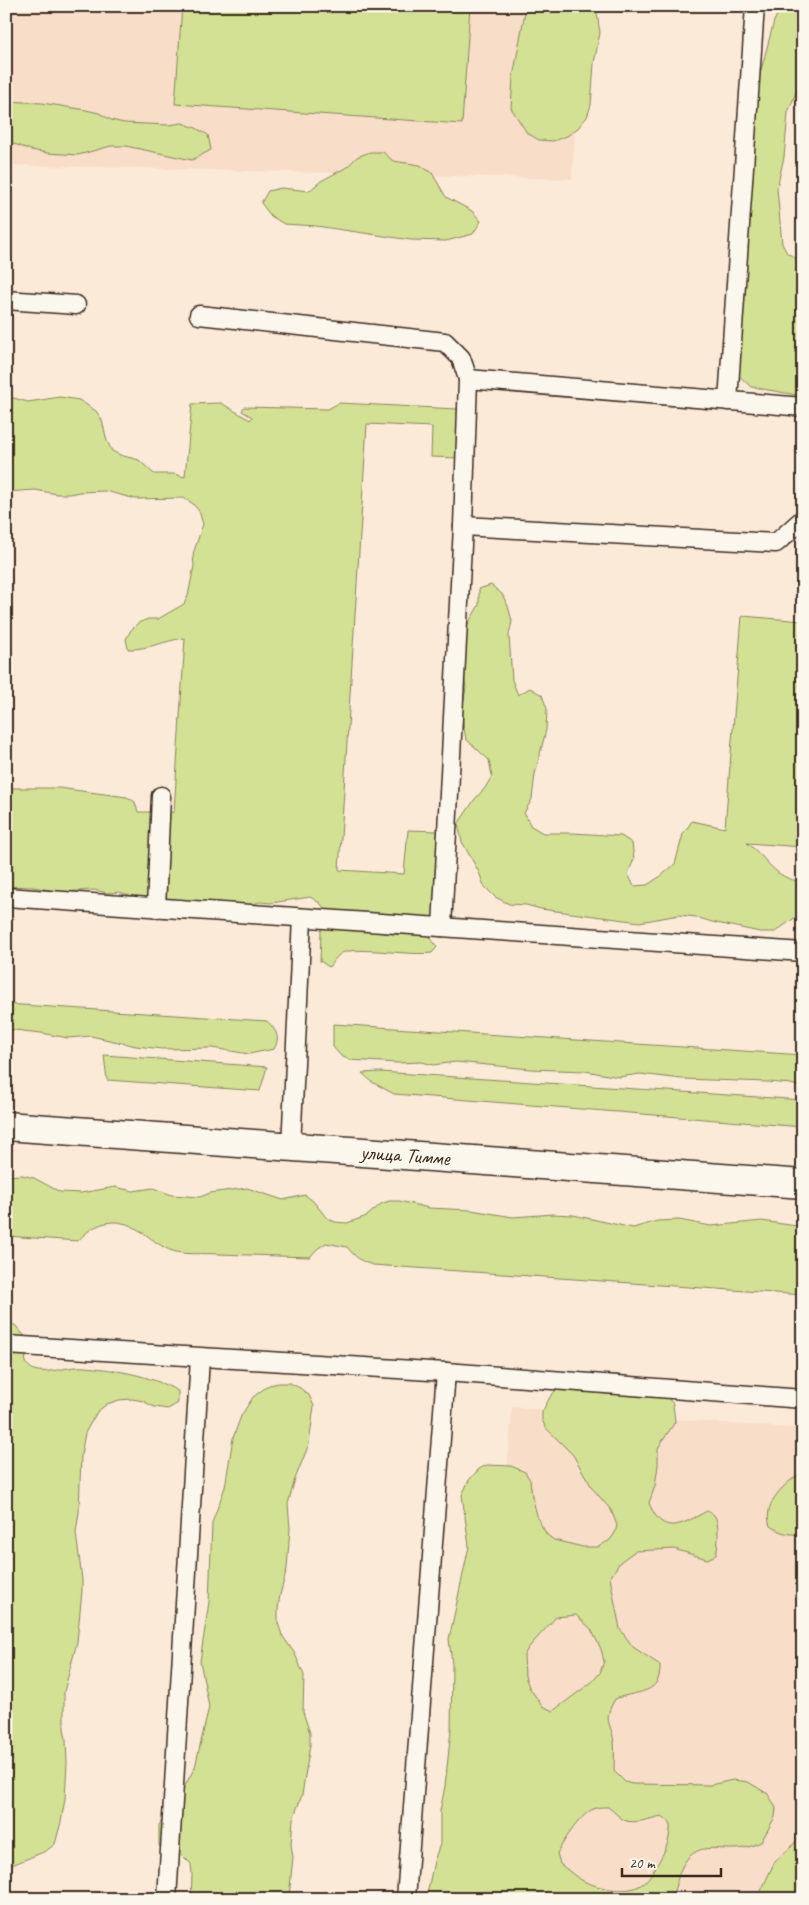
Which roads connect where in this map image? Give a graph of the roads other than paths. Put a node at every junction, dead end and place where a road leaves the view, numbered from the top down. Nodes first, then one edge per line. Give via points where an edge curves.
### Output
1 (755, 6) edge
2 (6, 300) edge
3 (76, 305) dead end
4 (199, 316) dead end
5 (468, 379) junction
6 (728, 401) junction
7 (803, 407) edge
8 (803, 519) edge
9 (463, 526) junction
10 (161, 796) dead end
11 (6, 897) edge
12 (156, 908) junction
13 (302, 918) junction
14 (442, 927) junction
15 (803, 952) edge
16 (6, 1126) edge
17 (291, 1147) junction
18 (803, 1184) edge
19 (6, 1345) edge
20 (200, 1358) junction
21 (446, 1372) junction
22 (803, 1399) edge
23 (167, 1899) edge
24 (406, 1899) edge

1 - 6 lane
2 - 3 lane
4 - 5 lane via 445,342 461,358
5 - 6 lane
5 - 9 lane
6 - 7 lane
8 - 9 lane via 776,543
9 - 14 lane
10 - 12 lane
11 - 12 lane
12 - 13 lane
13 - 14 lane
13 - 17 lane
14 - 15 lane
16 - 17 main road, улица Тимме
17 - 18 main road, улица Тимме
19 - 20 lane
20 - 21 lane
20 - 23 lane
21 - 22 lane
21 - 24 lane

